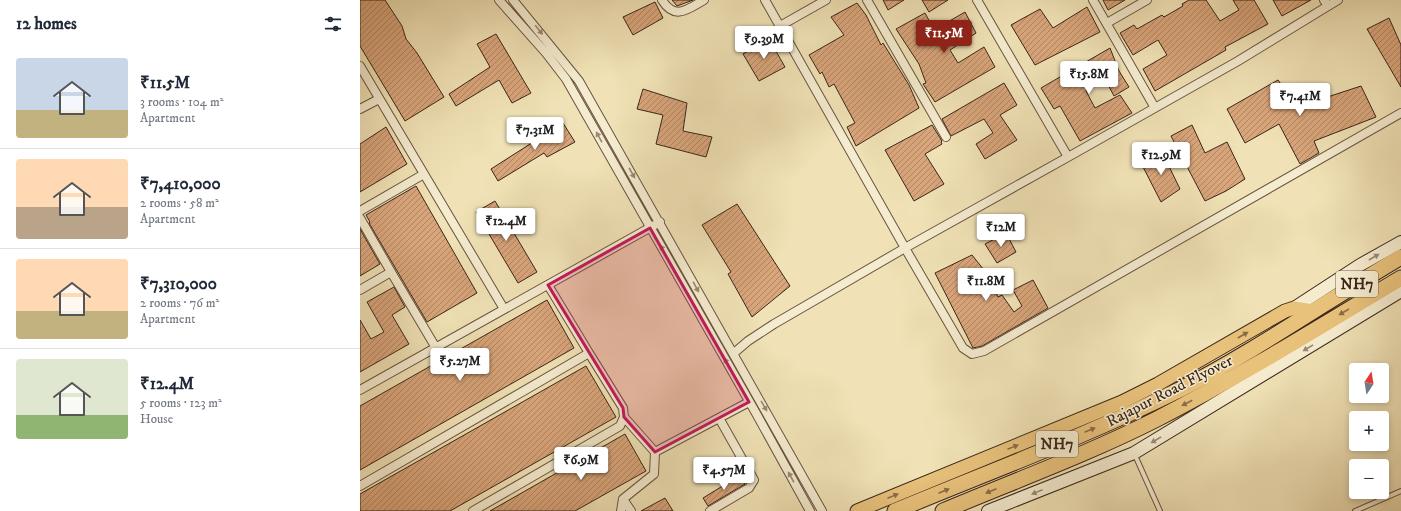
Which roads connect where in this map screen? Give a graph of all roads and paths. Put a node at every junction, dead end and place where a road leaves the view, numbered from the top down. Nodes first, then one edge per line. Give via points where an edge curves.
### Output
1 (499, 0) edge
2 (513, 0) edge
3 (662, 0) edge
4 (704, 0) edge
5 (765, 0) edge
6 (826, 0) edge
7 (867, 0) edge
8 (977, 0) edge
9 (1094, 0) edge
10 (1147, 0) edge
11 (1338, 0) edge
12 (1326, 3) edge
13 (1107, 23) junction
14 (780, 26) junction
15 (360, 66) edge
16 (379, 99) junction
17 (1155, 108) junction
18 (360, 109) edge
19 (1401, 113) edge
20 (946, 137) dead end
21 (1068, 157) junction
22 (424, 174) junction
23 (360, 211) edge
24 (360, 218) edge
25 (660, 222) junction
26 (650, 228) junction
27 (1401, 242) edge
28 (905, 248) junction
29 (1401, 257) edge
30 (391, 272) junction
31 (1401, 278) edge
32 (548, 285) junction
33 (360, 290) edge
34 (1401, 291) edge
35 (1294, 308) junction
36 (504, 310) junction
37 (1313, 311) junction
38 (436, 348) junction
39 (589, 353) junction
40 (734, 353) junction
41 (360, 390) edge
42 (750, 402) junction
43 (624, 417) junction
44 (719, 418) junction
45 (655, 452) junction
46 (1134, 453) junction
47 (360, 486) edge
48 (1401, 491) edge
49 (623, 499) junction
50 (473, 511) edge
51 (621, 511) edge
52 (631, 511) edge
53 (710, 511) edge
54 (810, 511) edge
55 (822, 511) edge
56 (857, 511) edge
57 (895, 511) edge
58 (943, 511) edge
59 (988, 511) edge
60 (1160, 511) edge
61 (1355, 511) edge

26 -> 1 street via 566,79
2 -> 25 street via 579,80
3 - 4 street via 670,10 677,12
5 - 14 street
6 - 14 street
7 - 20 street
8 - 21 street
9 - 13 street
10 - 13 street
11 - 12 street
12 - 17 street via 1238,61
13 - 17 street
14 - 28 street
15 - 16 street
16 - 18 street
16 - 22 street
17 - 21 street
19 - 28 street via 984,351 972,354 963,348
21 - 28 street
22 - 23 street
22 - 36 street
24 - 30 street
25 - 26 street
25 -> 40 street
26 - 32 street
42 -> 26 street
35 -> 27 street
28 - 40 street via 774,324
29 - 37 highway, NH7
30 - 33 street
30 - 38 street
31 -> 58 highway, Rajapur Road Flyover / NH7 via 1221,385 1124,435
32 - 36 street
32 - 39 street
34 -> 46 street
35 - 37 main road
56 -> 35 main road via 1122,402
36 - 38 street
57 -> 37 highway, Rajapur Road Flyover / NH7 via 1122,417 1215,370
38 - 41 street
39 - 43 street via 623,408
39 - 47 street
40 -> 55 street
42 - 44 street
54 -> 42 street
43 - 45 street
43 - 50 street via 620,426
44 - 45 street
44 - 53 street via 754,480 749,488
45 - 49 street via 654,474
46 -> 59 street
46 - 60 lane
48 - 61 lane
49 - 51 street
49 - 52 street

